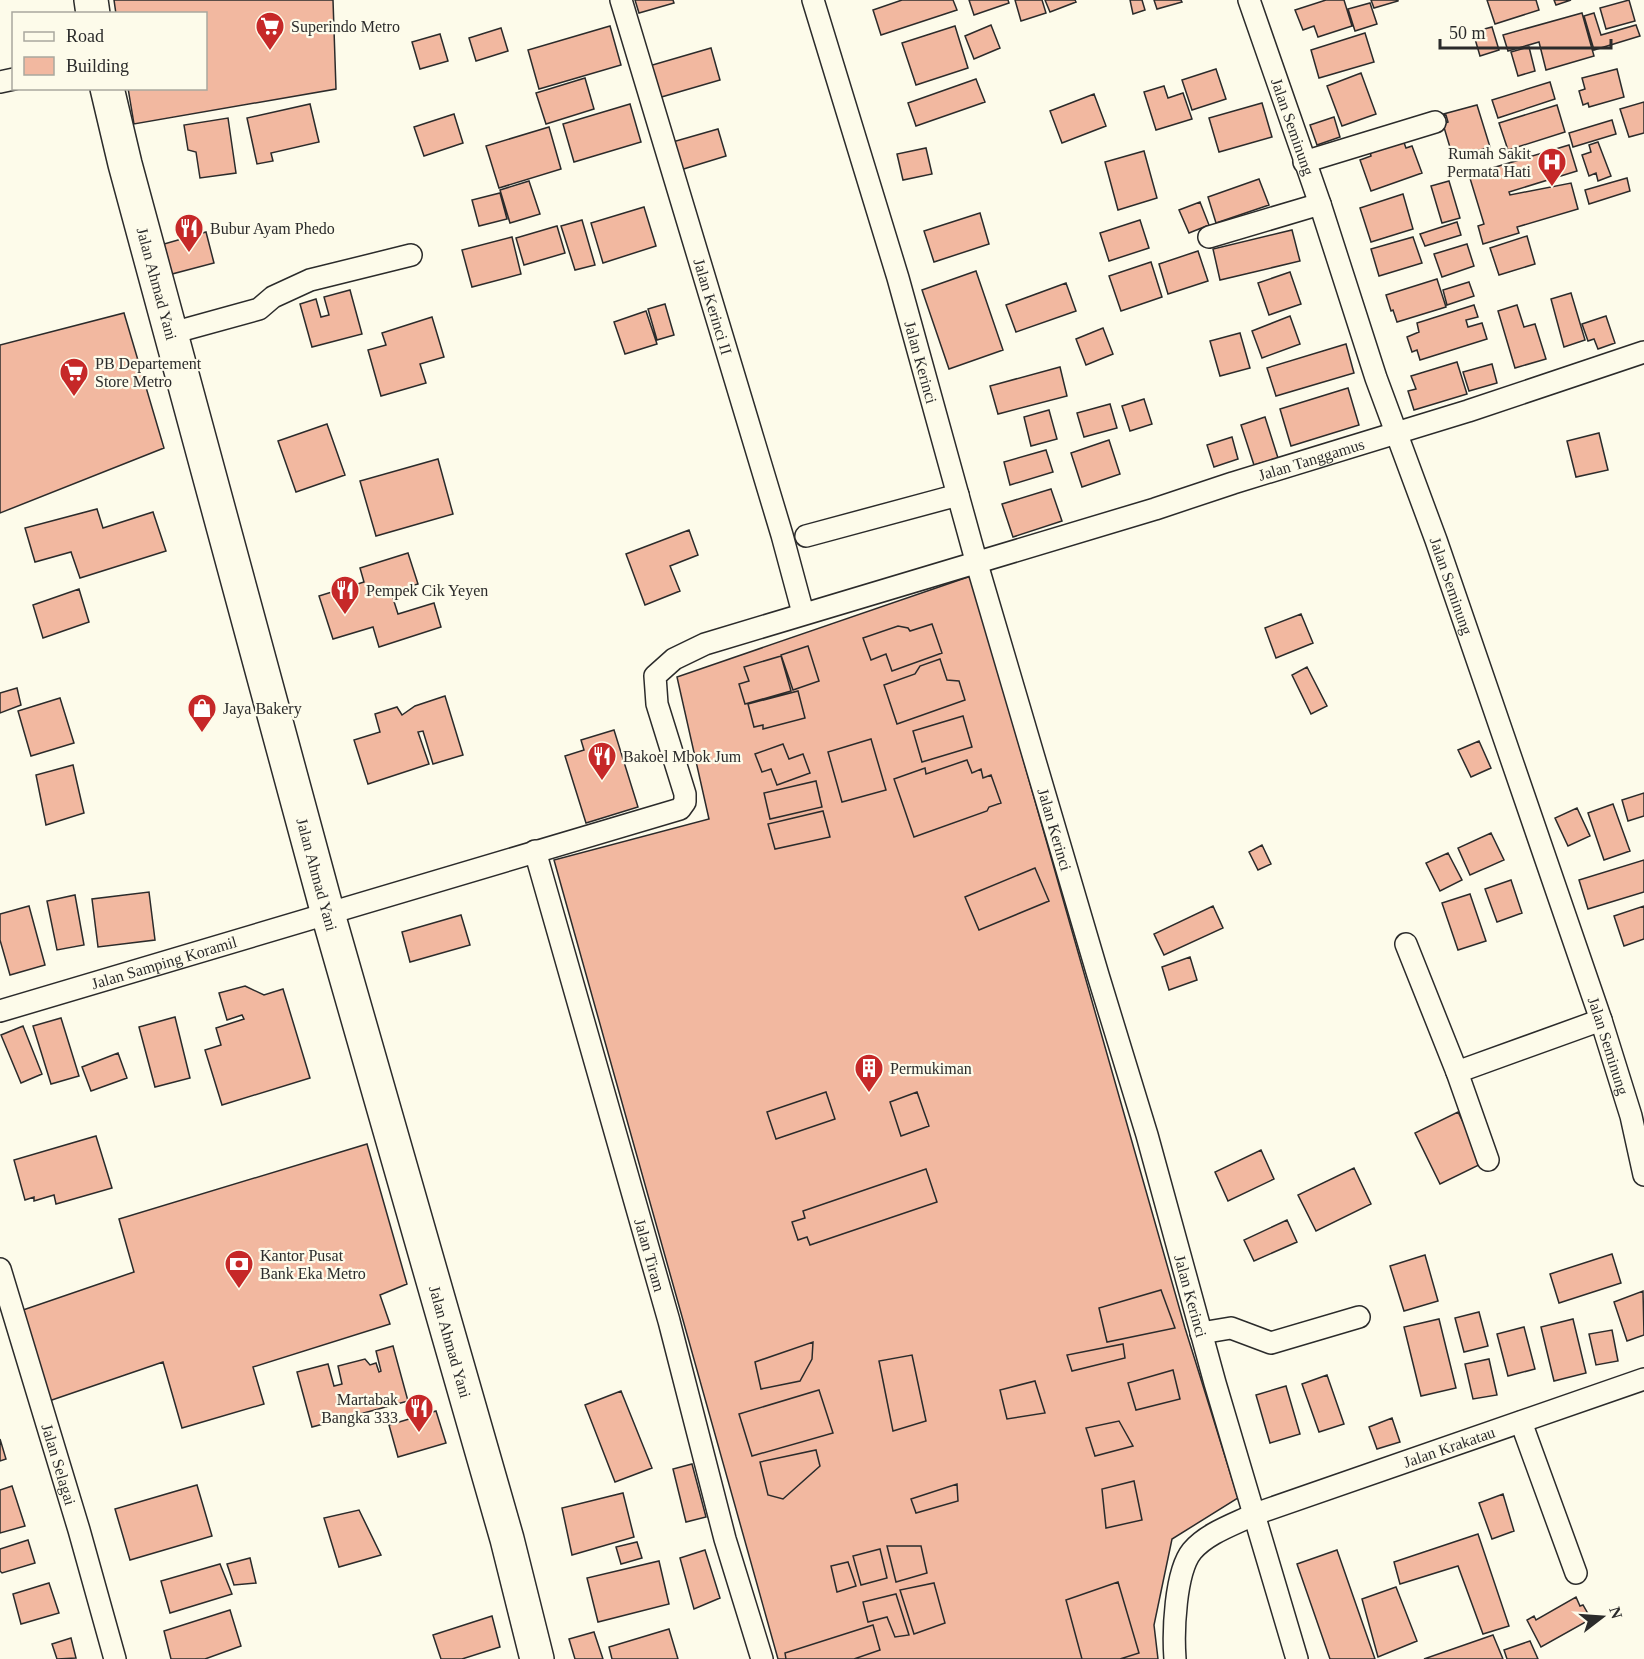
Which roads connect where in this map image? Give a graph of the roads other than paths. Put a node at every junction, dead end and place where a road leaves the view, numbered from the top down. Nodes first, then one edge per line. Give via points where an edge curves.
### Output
1 (621, 0) edge
2 (813, 0) edge
3 (1249, 0) edge
4 (107, 90) edge
5 (1435, 122) dead end
6 (1304, 162) junction
7 (1320, 204) junction
8 (1209, 237) dead end
9 (411, 255) dead end
10 (172, 333) junction
11 (1644, 352) edge
12 (1395, 432) junction
13 (958, 495) junction
14 (806, 536) dead end
15 (977, 564) junction
16 (803, 613) junction
17 (535, 851) junction
18 (328, 914) junction
19 (1406, 944) dead end
20 (0, 1011) edge
21 (1601, 1020) junction
22 (1457, 1072) junction
23 (1488, 1160) dead end
24 (1644, 1175) edge
25 (0, 1269) edge
26 (1359, 1317) dead end
27 (1201, 1333) junction
28 (1644, 1379) edge
29 (1521, 1422) junction
30 (1255, 1514) junction
31 (1576, 1573) dead end
32 (115, 1659) edge
33 (537, 1659) edge
34 (762, 1659) edge
35 (1175, 1659) edge
36 (1297, 1659) edge

1 - 16 street, Jalan Kerinci II
2 - 13 street, Jalan Kerinci via 898,278
3 - 6 street, Jalan Seminung
4 - 10 main road, Jalan Ahmad Yani
5 - 6 street
6 - 7 street, Jalan Seminung
7 - 8 street
7 - 12 street, Jalan Seminung
9 - 10 street via 310,280 273,297 259,309
10 - 18 main road, Jalan Ahmad Yani
11 - 12 street, Jalan Tanggamus
12 - 15 street, Jalan Tanggamus
12 - 21 street, Jalan Seminung
13 - 14 street
13 - 15 street, Jalan Kerinci
15 - 16 street, Jalan Tanggamus
15 - 27 street, Jalan Kerinci via 1147,1135
16 - 17 street, Jalan Tanggamus via 705,644 674,659 655,676 657,704 685,794 680,809
17 - 18 street, Jalan Samping Koramil
17 - 34 street, Jalan Tiram via 669,1321 725,1539
18 - 20 street, Jalan Samping Koramil
18 - 33 main road, Jalan Ahmad Yani via 507,1539
19 - 22 street
21 - 22 street
21 - 24 street, Jalan Seminung via 1631,1116
22 - 23 street
25 - 32 street, Jalan Selagai
26 - 27 street via 1271,1343 1231,1328
27 - 30 street, Jalan Kerinci
28 - 29 street, Jalan Krakatau
29 - 30 street, Jalan Krakatau
29 - 31 street
30 - 35 street, Jalan Krakatau via 1217,1532 1190,1553 1179,1580
30 - 36 street, Jalan Kerinci

